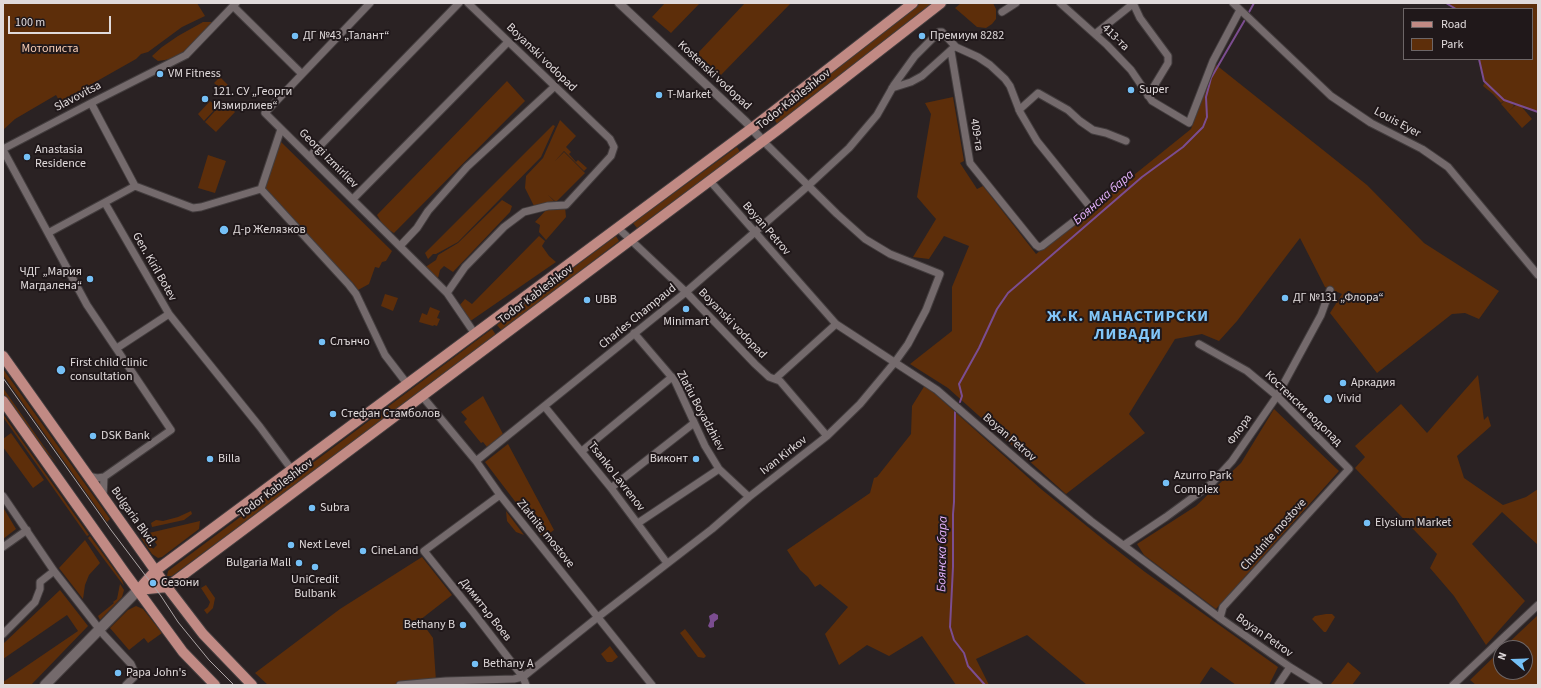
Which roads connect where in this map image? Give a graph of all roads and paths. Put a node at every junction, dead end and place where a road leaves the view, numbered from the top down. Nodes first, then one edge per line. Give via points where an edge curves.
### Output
1 (370, 3) edge
2 (459, 3) edge
3 (468, 3) edge
4 (619, 3) edge
5 (913, 3) edge
6 (941, 3) edge
7 (1016, 3) edge
8 (1060, 3) edge
9 (1133, 3) edge
10 (1233, 3) edge
11 (235, 4) edge
12 (1002, 12) dead end
13 (1245, 14) junction
14 (1094, 34) junction
15 (508, 42) junction
16 (953, 49) junction
17 (302, 74) junction
18 (554, 87) junction
19 (892, 88) junction
20 (1148, 96) junction
21 (91, 103) junction
22 (1019, 110) junction
23 (281, 128) junction
24 (752, 128) junction
25 (763, 141) junction
26 (1126, 141) dead end
27 (3, 150) edge
28 (310, 156) junction
29 (710, 181) junction
30 (809, 185) junction
31 (135, 186) junction
32 (261, 189) junction
33 (353, 199) junction
34 (105, 203) junction
35 (618, 228) junction
36 (755, 233) junction
37 (48, 234) junction
38 (631, 240) junction
39 (400, 246) junction
40 (1538, 275) edge
41 (1330, 290) dead end
42 (686, 292) junction
43 (447, 293) junction
44 (169, 314) junction
45 (836, 324) junction
46 (634, 333) junction
47 (475, 334) junction
48 (1199, 344) dead end
49 (117, 348) junction
50 (3, 356) edge
51 (895, 362) junction
52 (672, 377) junction
53 (775, 379) junction
54 (408, 385) junction
55 (422, 396) junction
56 (1277, 396) junction
57 (3, 401) edge
58 (545, 407) junction
59 (694, 423) junction
60 (827, 436) junction
61 (582, 451) junction
62 (476, 461) junction
63 (1349, 468) joint
64 (719, 469) junction
65 (292, 470) junction
66 (88, 476) junction
67 (104, 477) junction
68 (611, 488) junction
69 (3, 496) edge
70 (500, 496) junction
71 (749, 497) junction
72 (103, 498) junction
73 (638, 523) junction
74 (27, 530) junction
75 (1124, 545) junction
76 (3, 547) edge
77 (668, 563) junction
78 (54, 571) junction
79 (155, 571) junction
80 (167, 586) junction
81 (138, 590) junction
82 (1538, 605) edge
83 (598, 617) junction
84 (1220, 618) junction
85 (99, 629) junction
86 (3, 634) edge
87 (1290, 667) junction
88 (522, 677) junction
89 (45, 685) edge
90 (126, 685) edge
91 (215, 685) edge
92 (252, 685) edge
93 (400, 685) edge
94 (526, 685) edge
95 (652, 685) edge
96 (1278, 685) edge
97 (1319, 685) edge
98 (1453, 685) edge

1 - 17 street, Georgi Izmirliev
2 - 28 street
3 - 15 street, Boyanski vodopad
4 - 24 street, Kostenski vodopad
5 - 24 main road, Todor Kableshkov
6 - 25 main road, Todor Kableshkov
7 - 12 street
8 - 14 street, 413-та
9 - 14 street
9 - 20 street via 1140,18 1168,56 1168,63
10 - 13 street, Louis Eyer
11 - 17 street
11 - 21 street, Slavovitsa via 186,55
13 - 20 street, 413-та via 1213,61 1189,123
13 - 40 street, Louis Eyer via 1321,88 1346,107 1371,123 1432,154 1448,167
14 - 20 street, 413-та via 1131,70
15 - 18 street, Boyanski vodopad
15 - 33 street
16 - 19 street via 922,76
16 - 19 street, Charles Champaud via 942,32 939,32 915,56
16 - 22 street via 978,57 990,65 1010,86
16 - 22 street, 409-та via 970,163 1039,247 1091,208 1037,141
17 - 23 street, Georgi Izmirliev via 265,113
18 - 39 street via 467,167
18 - 43 street, Boyanski vodopad via 610,139 614,147 611,156 566,205 524,212 504,227 465,267
19 - 30 street, Charles Champaud via 876,115 849,148
21 - 27 street, Slavovitsa
21 - 31 street
22 - 26 street via 1038,92 1068,110 1093,130
23 - 28 street, Georgi Izmirliev
23 - 32 street
24 - 25 street, Kostenski vodopad
24 - 35 main road, Todor Kableshkov
25 - 29 main road, Todor Kableshkov
25 - 30 street, Kostenski vodopad
27 - 37 street
28 - 33 street, Georgi Izmirliev
29 - 36 street, Boyan Petrov
29 - 38 main road, Todor Kableshkov
30 - 36 street, Charles Champaud
30 - 51 street, Ivan Kirkov via 851,227 873,244 901,259 940,274 923,317
31 - 32 street via 193,208
31 - 34 street
32 - 54 street via 356,294 385,355
33 - 39 street, Georgi Izmirliev
34 - 37 street
34 - 44 street, Gen. Kiril Botev
35 - 38 street, Boyanski vodopad
35 - 47 main road, Todor Kableshkov
36 - 42 street, Charles Champaud
36 - 45 street, Boyan Petrov
37 - 49 street via 87,305
38 - 42 street, Boyanski vodopad
38 - 55 main road, Todor Kableshkov
39 - 43 street, Georgi Izmirliev
41 - 56 street, Флора via 1321,315
42 - 46 street, Charles Champaud
42 - 53 street, Boyanski vodopad via 755,364
43 - 47 street, Georgi Izmirliev
44 - 49 street
44 - 65 street, Gen. Kiril Botev
45 - 51 street, Boyan Petrov
45 - 53 street
46 - 52 street, Zlatiu Boyadzhiev
46 - 58 street, Charles Champaud
47 - 54 main road, Todor Kableshkov
48 - 56 street, Костенски водопад via 1247,371
49 - 67 street via 171,430
50 - 66 main road, Bulgaria Blvd.
51 - 60 street, Ivan Kirkov via 860,404
51 - 75 street, Boyan Petrov via 937,390 1028,469
52 - 59 street, Zlatiu Boyadzhiev
52 - 61 street
53 - 60 street, Boyanski vodopad via 780,381
54 - 65 main road, Todor Kableshkov
55 - 62 street, Zlatnite mostove
55 - 80 main road, Todor Kableshkov
56 - 63 street, Костенски водопад
56 - 75 street, Флора via 1232,461 1211,484
57 - 81 main road
58 - 61 street, Tsanko Lavrenov
58 - 62 street, Charles Champaud
59 - 64 street, Zlatiu Boyadzhiev
59 - 68 street
60 - 71 street, Ivan Kirkov
61 - 68 street, Tsanko Lavrenov
62 - 70 street, Zlatnite mostove
63 - 84 street, Chudnite mostove via 1223,607
64 - 71 street, Zlatiu Boyadzhiev
64 - 73 street
65 - 79 main road, Todor Kableshkov
66 - 67 street
66 - 72 main road, Bulgaria Blvd.
67 - 72 street
68 - 73 street, Tsanko Lavrenov
69 - 74 street
70 - 83 street, Zlatnite mostove
70 - 88 street, Димитър Воев via 424,551
71 - 77 street, Ivan Kirkov
72 - 79 main road, Bulgaria Blvd.
73 - 77 street, Tsanko Lavrenov
74 - 76 street
74 - 78 street
75 - 84 street, Boyan Petrov
77 - 83 street, Ivan Kirkov
78 - 85 street
78 - 86 street via 40,582 35,602
79 - 80 main road, Bulgaria Blvd.
79 - 81 main road, Todor Kableshkov
80 - 81 main road, Todor Kableshkov
80 - 92 main road, Bulgaria Blvd. via 203,634
81 - 85 main road, Todor Kableshkov
81 - 91 main road via 184,652
82 - 98 street
83 - 88 street, Ivan Kirkov
83 - 95 street, Zlatnite mostove
84 - 87 street, Boyan Petrov
85 - 89 main road, Todor Kableshkov
85 - 90 street via 131,664 136,675
87 - 96 street
87 - 97 street, Boyan Petrov
88 - 93 street
88 - 94 street, Димитър Воев

